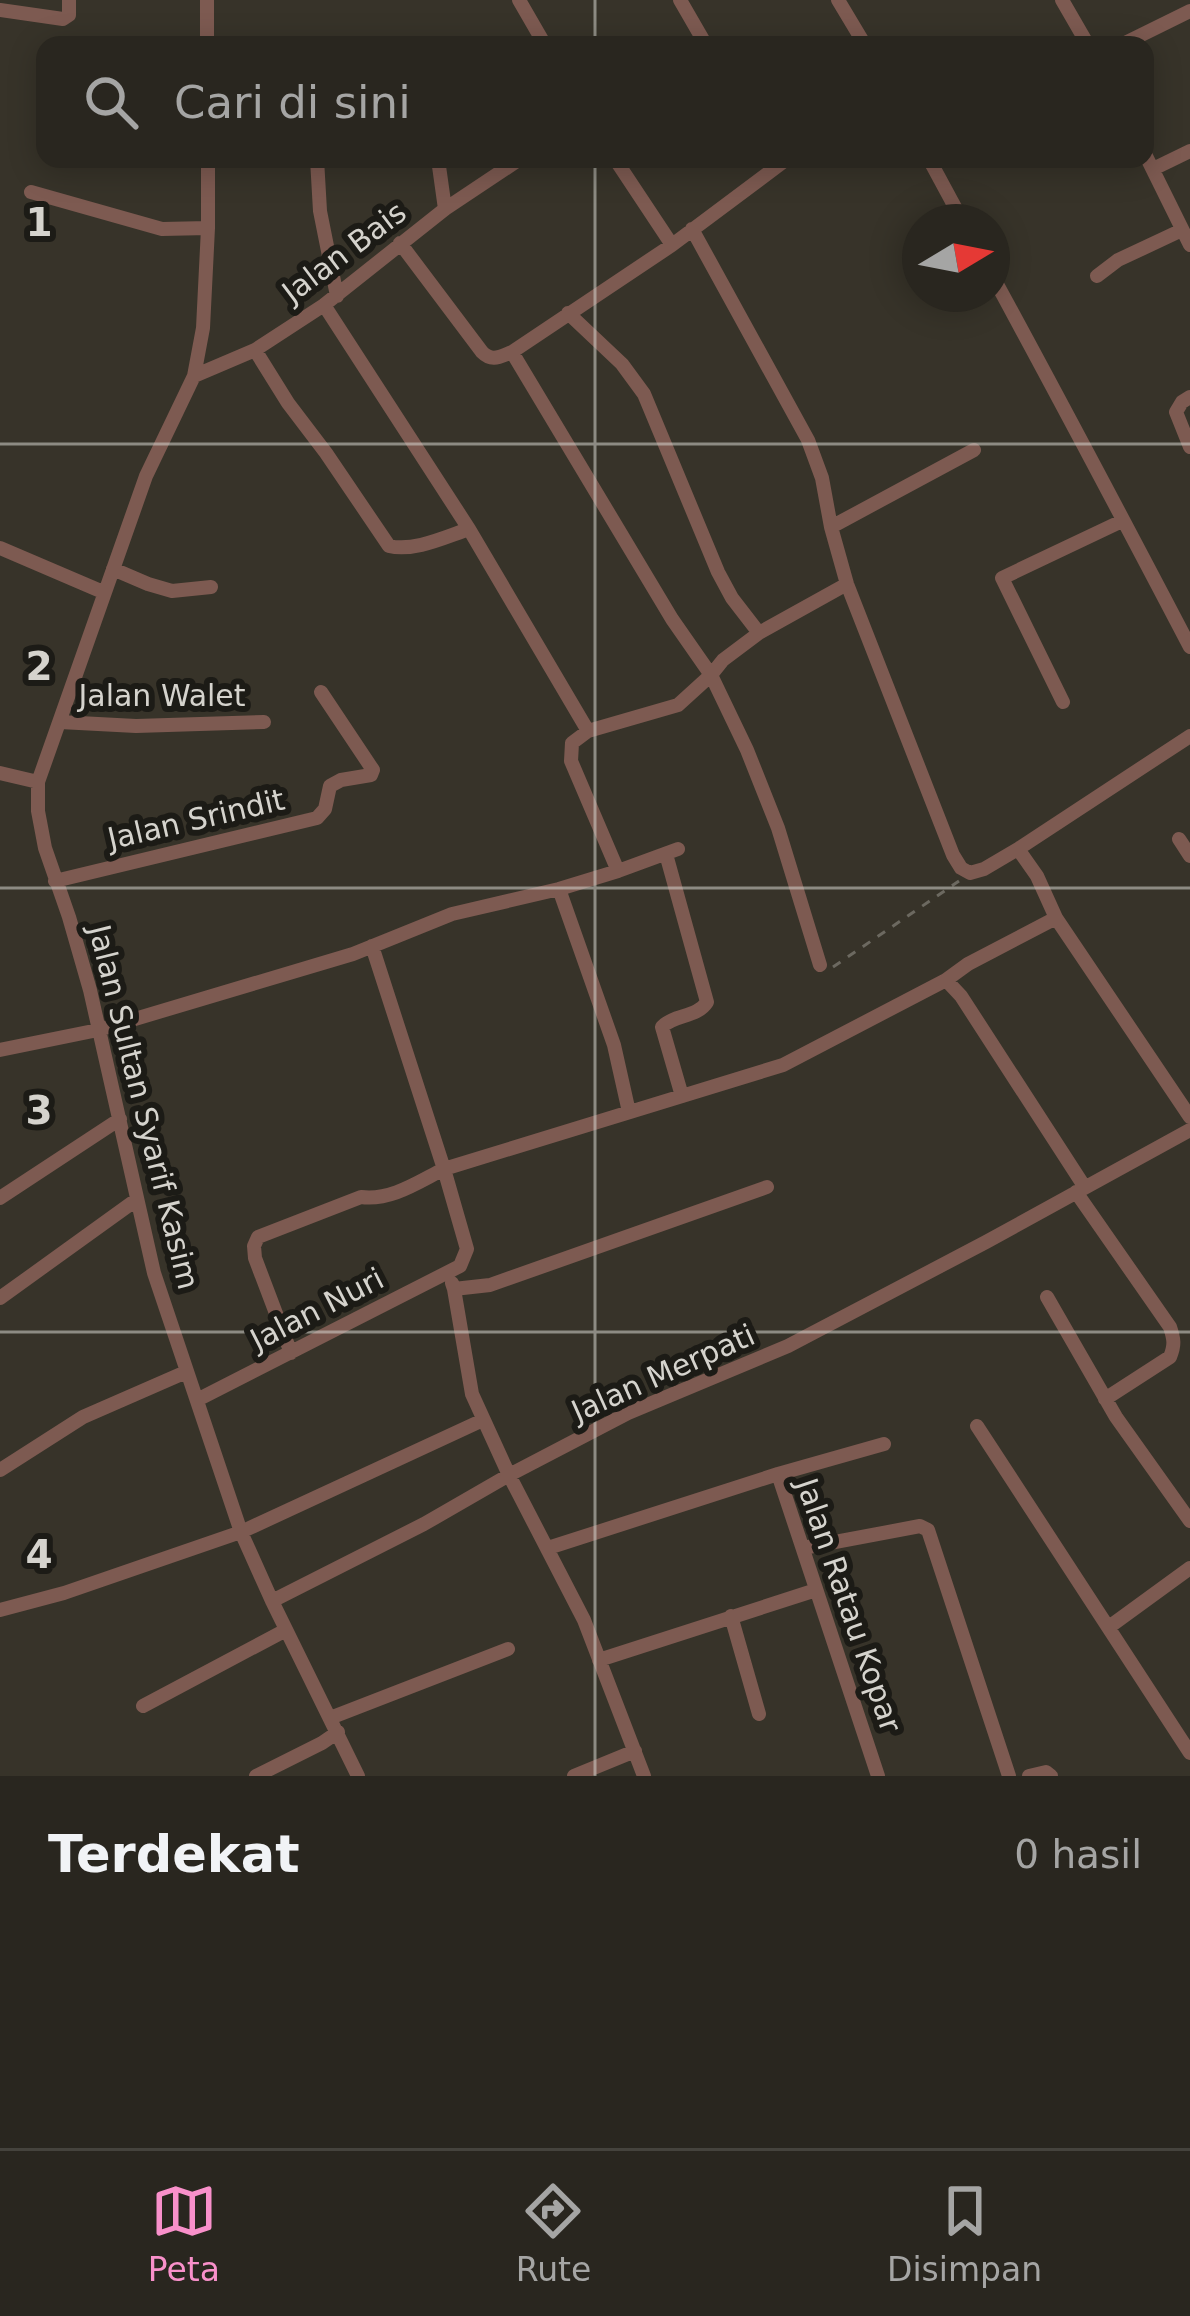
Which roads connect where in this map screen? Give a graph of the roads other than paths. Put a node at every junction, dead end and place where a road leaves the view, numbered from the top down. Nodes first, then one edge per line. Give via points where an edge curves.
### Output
1 (69, 0) edge
2 (207, 0) edge
3 (519, 0) edge
4 (680, 0) edge
5 (838, 0) edge
6 (1062, 0) edge
7 (0, 10) edge
8 (1190, 11) edge
9 (207, 36) edge
10 (540, 36) edge
11 (701, 36) edge
12 (860, 36) edge
13 (1083, 36) edge
14 (1139, 36) edge
15 (1190, 151) edge
16 (1154, 160) edge
17 (208, 168) edge
18 (318, 168) edge
19 (439, 168) edge
20 (507, 168) edge
21 (621, 168) edge
22 (770, 168) edge
23 (934, 168) edge
24 (1152, 168) edge
25 (31, 192) dead end
26 (953, 204) edge
27 (446, 209) junction
28 (208, 228) junction
29 (692, 230) junction
30 (1182, 230) junction
31 (400, 243) junction
32 (672, 245) junction
33 (1190, 245) edge
34 (1097, 276) dead end
35 (330, 300) junction
36 (1010, 307) edge
37 (568, 313) junction
38 (255, 350) junction
39 (512, 352) junction
40 (194, 376) junction
41 (1190, 397) edge
42 (1190, 447) edge
43 (974, 450) dead end
44 (1122, 521) junction
45 (832, 527) junction
46 (469, 529) junction
47 (0, 548) edge
48 (113, 569) junction
49 (847, 584) junction
50 (211, 587) dead end
51 (103, 592) junction
52 (759, 633) junction
53 (1190, 647) edge
54 (711, 675) junction
55 (320, 692) dead end
56 (1063, 702) dead end
57 (60, 722) junction
58 (264, 722) dead end
59 (588, 731) junction
60 (1190, 736) edge
61 (0, 773) edge
62 (38, 782) junction
63 (1179, 839) dead end
64 (1018, 849) junction
65 (1190, 856) edge
66 (618, 871) junction
67 (55, 881) junction
68 (560, 889) junction
69 (1056, 918) junction
70 (372, 946) junction
71 (820, 965) road end
72 (946, 980) junction
73 (98, 1030) junction
74 (0, 1050) edge
75 (682, 1096) junction
76 (628, 1112) junction
77 (1190, 1118) edge
78 (120, 1119) junction
79 (1190, 1130) edge
80 (444, 1169) junction
81 (767, 1187) dead end
82 (1080, 1189) junction
83 (0, 1198) edge
84 (136, 1200) junction
85 (454, 1269) junction
86 (454, 1289) junction
87 (1047, 1297) dead end
88 (0, 1298) edge
89 (291, 1353) junction
90 (186, 1372) junction
91 (1105, 1399) junction
92 (197, 1400) junction
93 (483, 1420) junction
94 (977, 1426) dead end
95 (884, 1444) dead end
96 (0, 1470) edge
97 (778, 1474) junction
98 (509, 1475) junction
99 (1190, 1521) edge
100 (241, 1532) junction
101 (548, 1548) junction
102 (803, 1548) junction
103 (1190, 1568) edge
104 (816, 1590) junction
105 (272, 1601) junction
106 (0, 1610) edge
107 (731, 1616) junction
108 (1109, 1627) junction
109 (286, 1630) junction
110 (508, 1649) dead end
111 (599, 1660) junction
112 (143, 1706) dead end
113 (759, 1714) dead end
114 (334, 1725) junction
115 (634, 1751) junction
116 (1190, 1753) edge
117 (1050, 1775) edge
118 (256, 1776) edge
119 (358, 1776) edge
120 (574, 1776) edge
121 (644, 1776) edge
122 (878, 1776) edge
123 (1010, 1776) edge
124 (1029, 1776) edge

1 - 7 street via 63,19
2 - 9 street
3 - 10 street
4 - 11 street
5 - 12 street
6 - 13 street
8 - 14 street
15 - 16 street
17 - 28 street, Jalan Sultan Syarif Kasim
18 - 35 street
19 - 27 street
20 - 27 street, Jalan Bais
21 - 32 street
22 - 29 street
23 - 26 street
24 - 30 street
25 - 28 street via 162,229
27 - 31 street, Jalan Bais
28 - 40 street, Jalan Sultan Syarif Kasim
29 - 32 street
29 - 45 street via 808,440
30 - 33 street
30 - 34 street
31 - 35 street, Jalan Bais
31 - 39 street via 488,357
32 - 37 street
35 - 38 street, Jalan Bais
35 - 46 street
36 - 44 street
37 - 39 street
37 - 52 street via 644,394 718,572
38 - 40 street, Jalan Bais
38 - 46 street via 389,546
39 - 54 street
40 - 48 street, Jalan Sultan Syarif Kasim
41 - 42 street via 1176,412
43 - 45 street
44 - 53 street
44 - 56 street via 1002,578
45 - 49 street
46 - 59 street
47 - 51 street
48 - 50 street via 172,591
48 - 51 street, Jalan Sultan Syarif Kasim
49 - 52 street
49 - 64 street via 961,868 983,869
51 - 57 street, Jalan Sultan Syarif Kasim
52 - 54 street
54 - 59 street via 678,705
54 - 71 street via 778,828
55 - 67 street, Jalan Srindit via 373,770 330,786 317,818
57 - 58 street, Jalan Walet
57 - 62 street, Jalan Sultan Syarif Kasim
59 - 66 street via 572,743 571,761
60 - 64 street
61 - 62 street
62 - 67 street, Jalan Sultan Syarif Kasim
63 - 65 street
64 - 69 street
66 - 68 street
66 - 75 street via 672,851 707,1002 662,1027
67 - 73 street, Jalan Sultan Syarif Kasim
68 - 70 street via 452,914
68 - 76 street
69 - 72 street
69 - 77 street
70 - 73 street
70 - 80 street
72 - 75 street via 783,1065
72 - 82 street
73 - 74 street
73 - 78 street, Jalan Sultan Syarif Kasim
75 - 76 street
76 - 80 street
78 - 83 street
78 - 84 street, Jalan Sultan Syarif Kasim
79 - 82 street, Jalan Merpati
80 - 85 street via 467,1250
80 - 89 street via 389,1196 362,1197 258,1238 255,1258
81 - 86 street via 490,1286
82 - 91 street via 1174,1339 1170,1357
82 - 98 street, Jalan Merpati via 788,1346 628,1413
84 - 88 street
84 - 90 street, Jalan Sultan Syarif Kasim
85 - 86 street
85 - 89 street, Jalan Nuri
86 - 93 street via 467,1376
87 - 91 street
89 - 92 street, Jalan Nuri
90 - 92 street, Jalan Sultan Syarif Kasim
90 - 96 street via 83,1417
91 - 99 street
92 - 100 street, Jalan Sultan Syarif Kasim
93 - 98 street
93 - 100 street
94 - 108 street
95 - 97 street
97 - 101 street, Jalan Ratau Kopar
97 - 102 street, Jalan Ratau Kopar
98 - 101 street
98 - 105 street, Jalan Merpati
100 - 105 street, Jalan Sultan Syarif Kasim
100 - 106 street
101 - 111 street
102 - 104 street, Jalan Ratau Kopar
102 - 123 street via 928,1530
103 - 108 street
104 - 107 street
104 - 122 street, Jalan Ratau Kopar
105 - 109 street, Jalan Sultan Syarif Kasim
107 - 111 street
107 - 113 street
108 - 116 street
109 - 112 street
109 - 114 street, Jalan Sultan Syarif Kasim
110 - 114 street
111 - 115 street
114 - 118 street via 322,1743
114 - 119 street, Jalan Sultan Syarif Kasim
115 - 120 street
115 - 121 street
117 - 124 street

